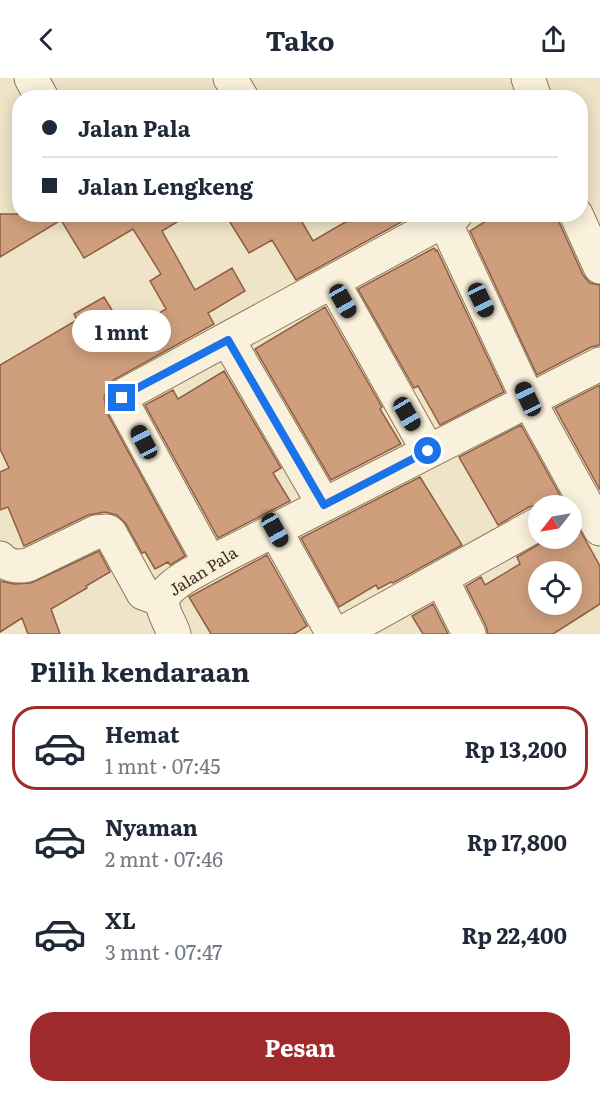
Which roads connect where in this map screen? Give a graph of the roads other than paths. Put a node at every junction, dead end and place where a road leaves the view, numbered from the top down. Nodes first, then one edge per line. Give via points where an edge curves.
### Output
1 (441, 222) edge
2 (452, 222) edge
3 (580, 222) edge
4 (600, 267) edge
5 (333, 282) junction
6 (228, 340) junction
7 (600, 364) edge
8 (528, 399) junction
9 (428, 451) junction
10 (574, 495) edge
11 (324, 505) junction
12 (582, 508) edge
13 (600, 529) edge
14 (275, 530) junction
15 (528, 530) edge
16 (0, 558) edge
17 (210, 563) junction
18 (441, 578) junction
19 (162, 600) junction
20 (174, 634) edge
21 (333, 634) edge
22 (340, 634) edge
23 (469, 634) edge

1 - 5 street
2 - 8 street
3 - 4 street
5 - 6 street
5 - 9 street
6 - 11 street
6 - 17 street via 122,398
7 - 8 street, Jalan Pala
8 - 9 street, Jalan Pala
8 - 10 street
9 - 11 street, Jalan Pala
11 - 14 street, Jalan Pala
12 - 13 street
14 - 17 street, Jalan Pala
14 - 21 street
15 - 18 street
16 - 19 street via 17,567 28,565 96,532 107,531 143,593
17 - 19 street, Jalan Pala via 168,589
18 - 22 street
18 - 23 street
19 - 20 street, Jalan Pala

